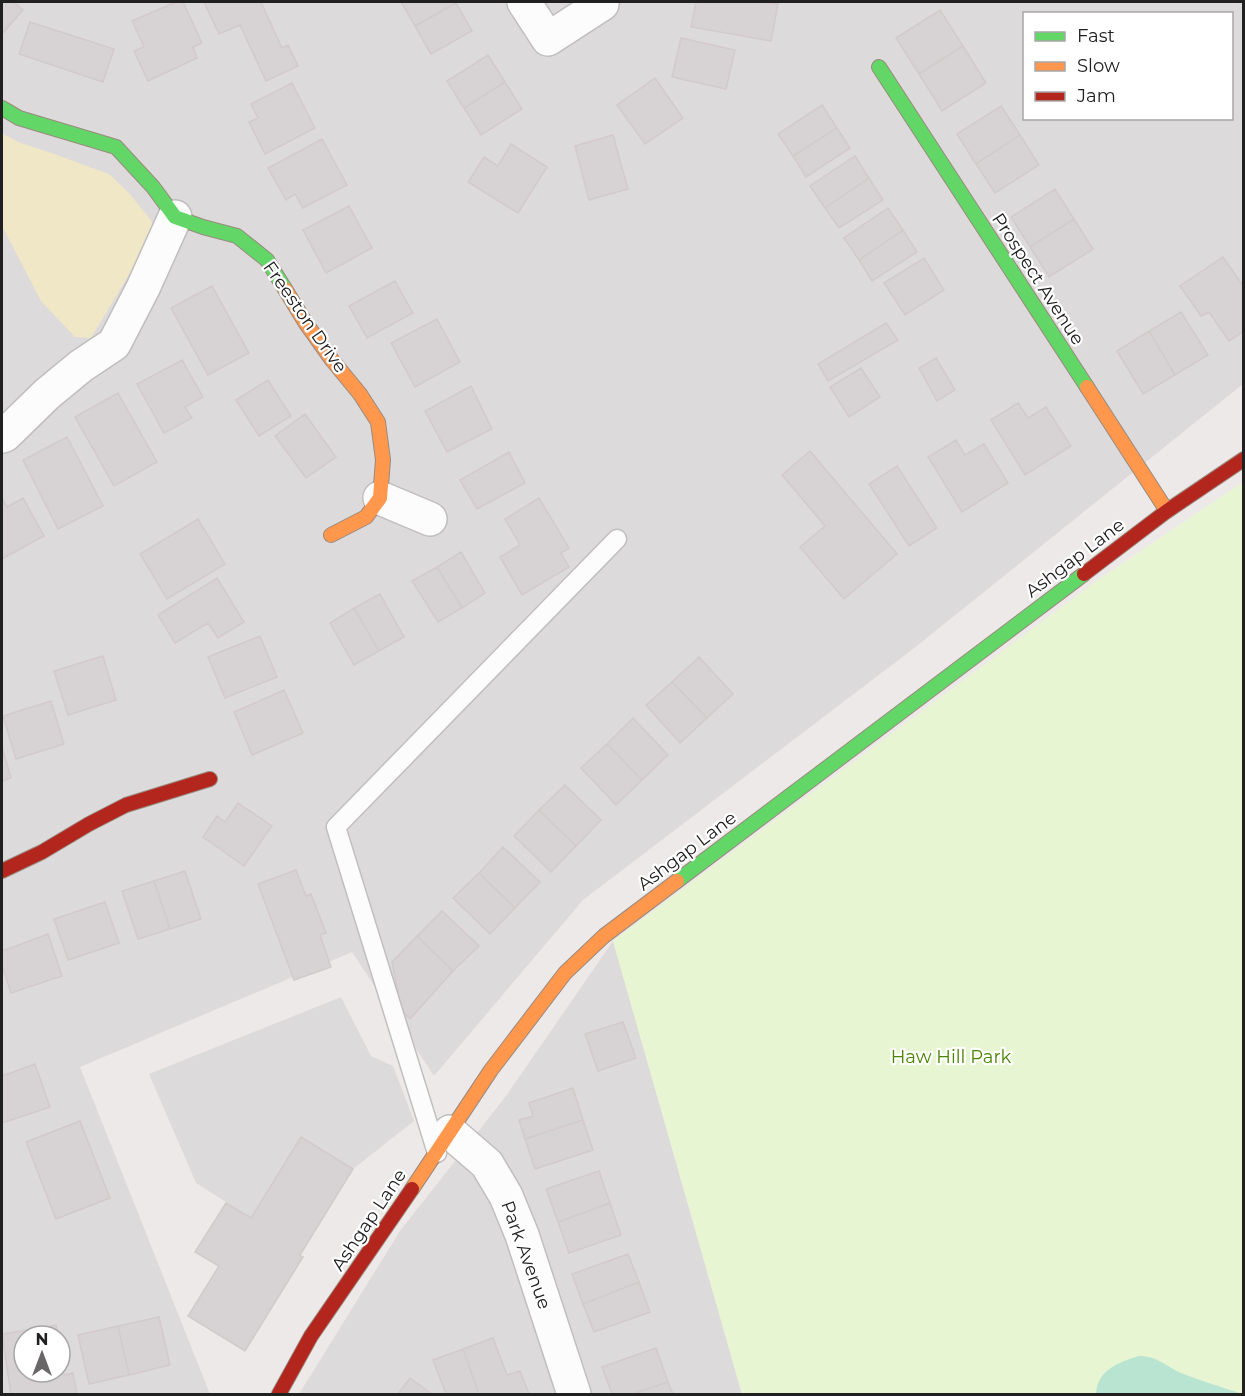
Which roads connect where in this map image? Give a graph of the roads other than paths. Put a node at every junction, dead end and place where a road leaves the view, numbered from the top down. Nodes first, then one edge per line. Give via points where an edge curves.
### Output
1 (524, 2) edge
2 (602, 4) dead end
3 (879, 67) dead end
4 (2, 108) edge
5 (175, 217) junction
6 (2, 436) edge
7 (1244, 459) edge
8 (380, 498) junction
9 (1167, 511) junction
10 (429, 519) dead end
11 (331, 535) dead end
12 (617, 539) dead end
13 (210, 779) dead end
14 (2, 871) edge
15 (443, 1142) junction
16 (279, 1395) edge
17 (574, 1395) edge

1 - 2 street via 548,39
3 - 9 street, Prospect Avenue
4 - 5 street via 19,118 116,147
5 - 6 street via 114,344 81,366
5 - 8 street, Freeston Drive via 237,237 267,260 305,322 378,422 383,460
7 - 9 street, Ashgap Lane
8 - 10 street
8 - 11 street via 366,517
9 - 15 street, Ashgap Lane via 604,936 565,973 535,1011
12 - 15 lane via 336,827
13 - 14 street via 126,805
15 - 16 street, Ashgap Lane via 311,1336
15 - 17 street, Park Avenue via 487,1164 506,1196

